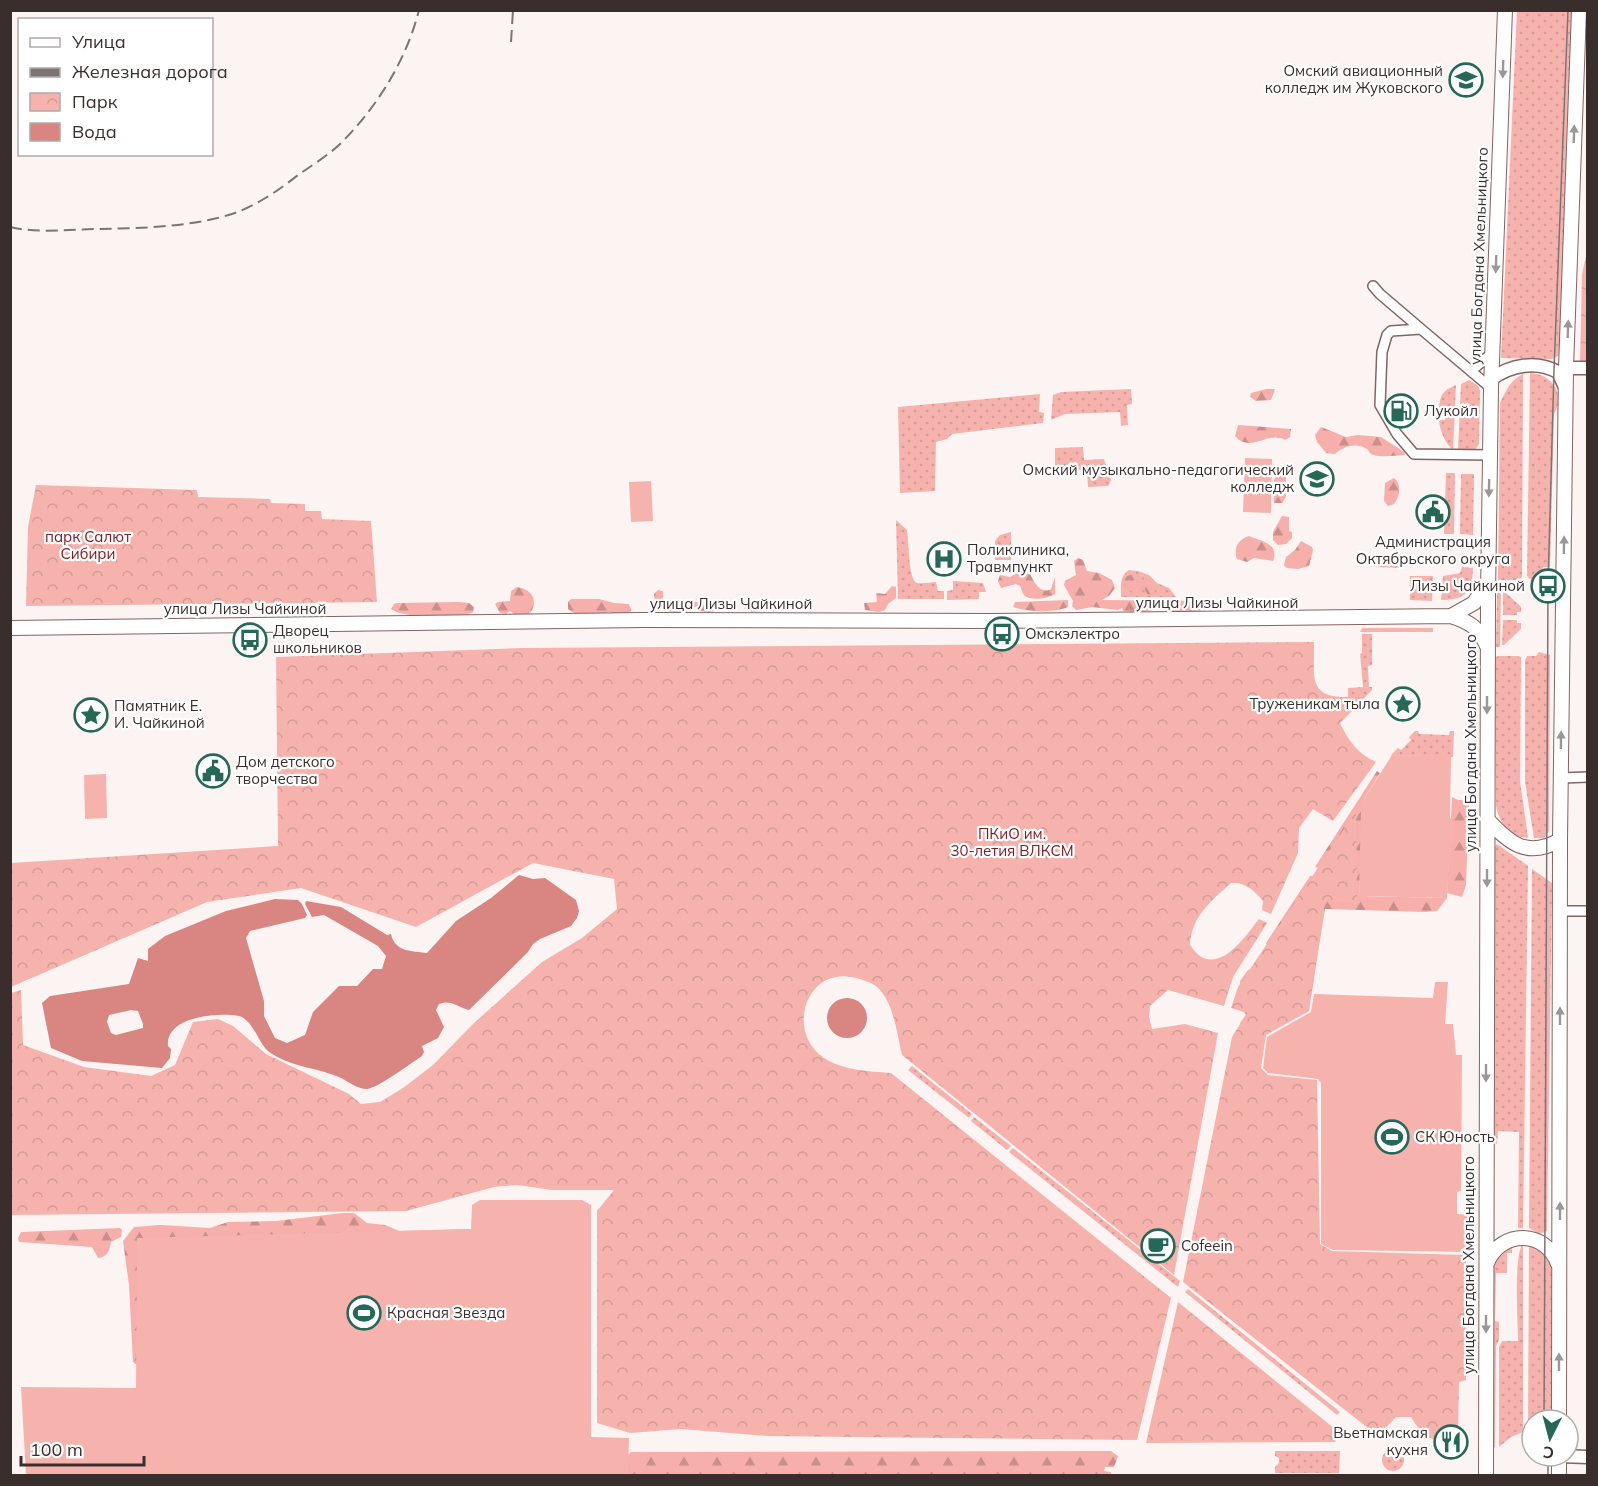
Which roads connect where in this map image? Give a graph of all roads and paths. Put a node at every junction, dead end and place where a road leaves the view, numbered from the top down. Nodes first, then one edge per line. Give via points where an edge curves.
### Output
1 (1506, 10) edge
2 (1579, 10) edge
3 (1373, 286) dead end
4 (1421, 329) junction
5 (1492, 353) junction
6 (1566, 368) junction
7 (1587, 368) edge
8 (1472, 371) junction
9 (1491, 383) junction
10 (1566, 388) junction
11 (1490, 455) junction
12 (1488, 581) junction
13 (1451, 616) junction
14 (10, 628) edge
15 (1487, 646) junction
16 (1587, 777) edge
17 (1561, 778) junction
18 (1487, 819) junction
19 (1560, 840) junction
20 (1560, 911) junction
21 (1587, 911) edge
22 (1486, 1265) junction
23 (1560, 1269) junction
24 (1559, 1408) edge
25 (1486, 1476) edge

1 -> 5 main road, улица Богдана Хмельницкого
6 -> 2 main road
3 - 4 street
4 - 8 street
4 - 11 street via 1391,331 1384,342 1380,405 1387,420 1414,454
5 - 8 street
5 - 9 main road, улица Богдана Хмельницкого
6 - 7 main road
6 - 10 main road
8 - 9 street
9 - 10 main road via 1513,367 1541,367 1558,372
9 - 11 main road, улица Богдана Хмельницкого
17 -> 10 main road
11 -> 12 main road, улица Богдана Хмельницкого
12 - 13 main road via 1474,603
12 - 15 main road, улица Богдана Хмельницкого
13 - 14 main road, улица Лизы Чайкиной
13 - 15 main road via 1476,627
15 -> 18 main road, улица Богдана Хмельницкого
16 - 17 street
17 - 19 main road
18 - 19 main road via 1518,846 1538,849
18 -> 22 main road, улица Богдана Хмельницкого
19 - 20 main road
20 - 21 street
23 -> 20 main road
22 - 23 main road via 1504,1242 1525,1237 1549,1248
22 -> 25 main road, улица Богдана Хмельницкого
24 -> 23 main road

